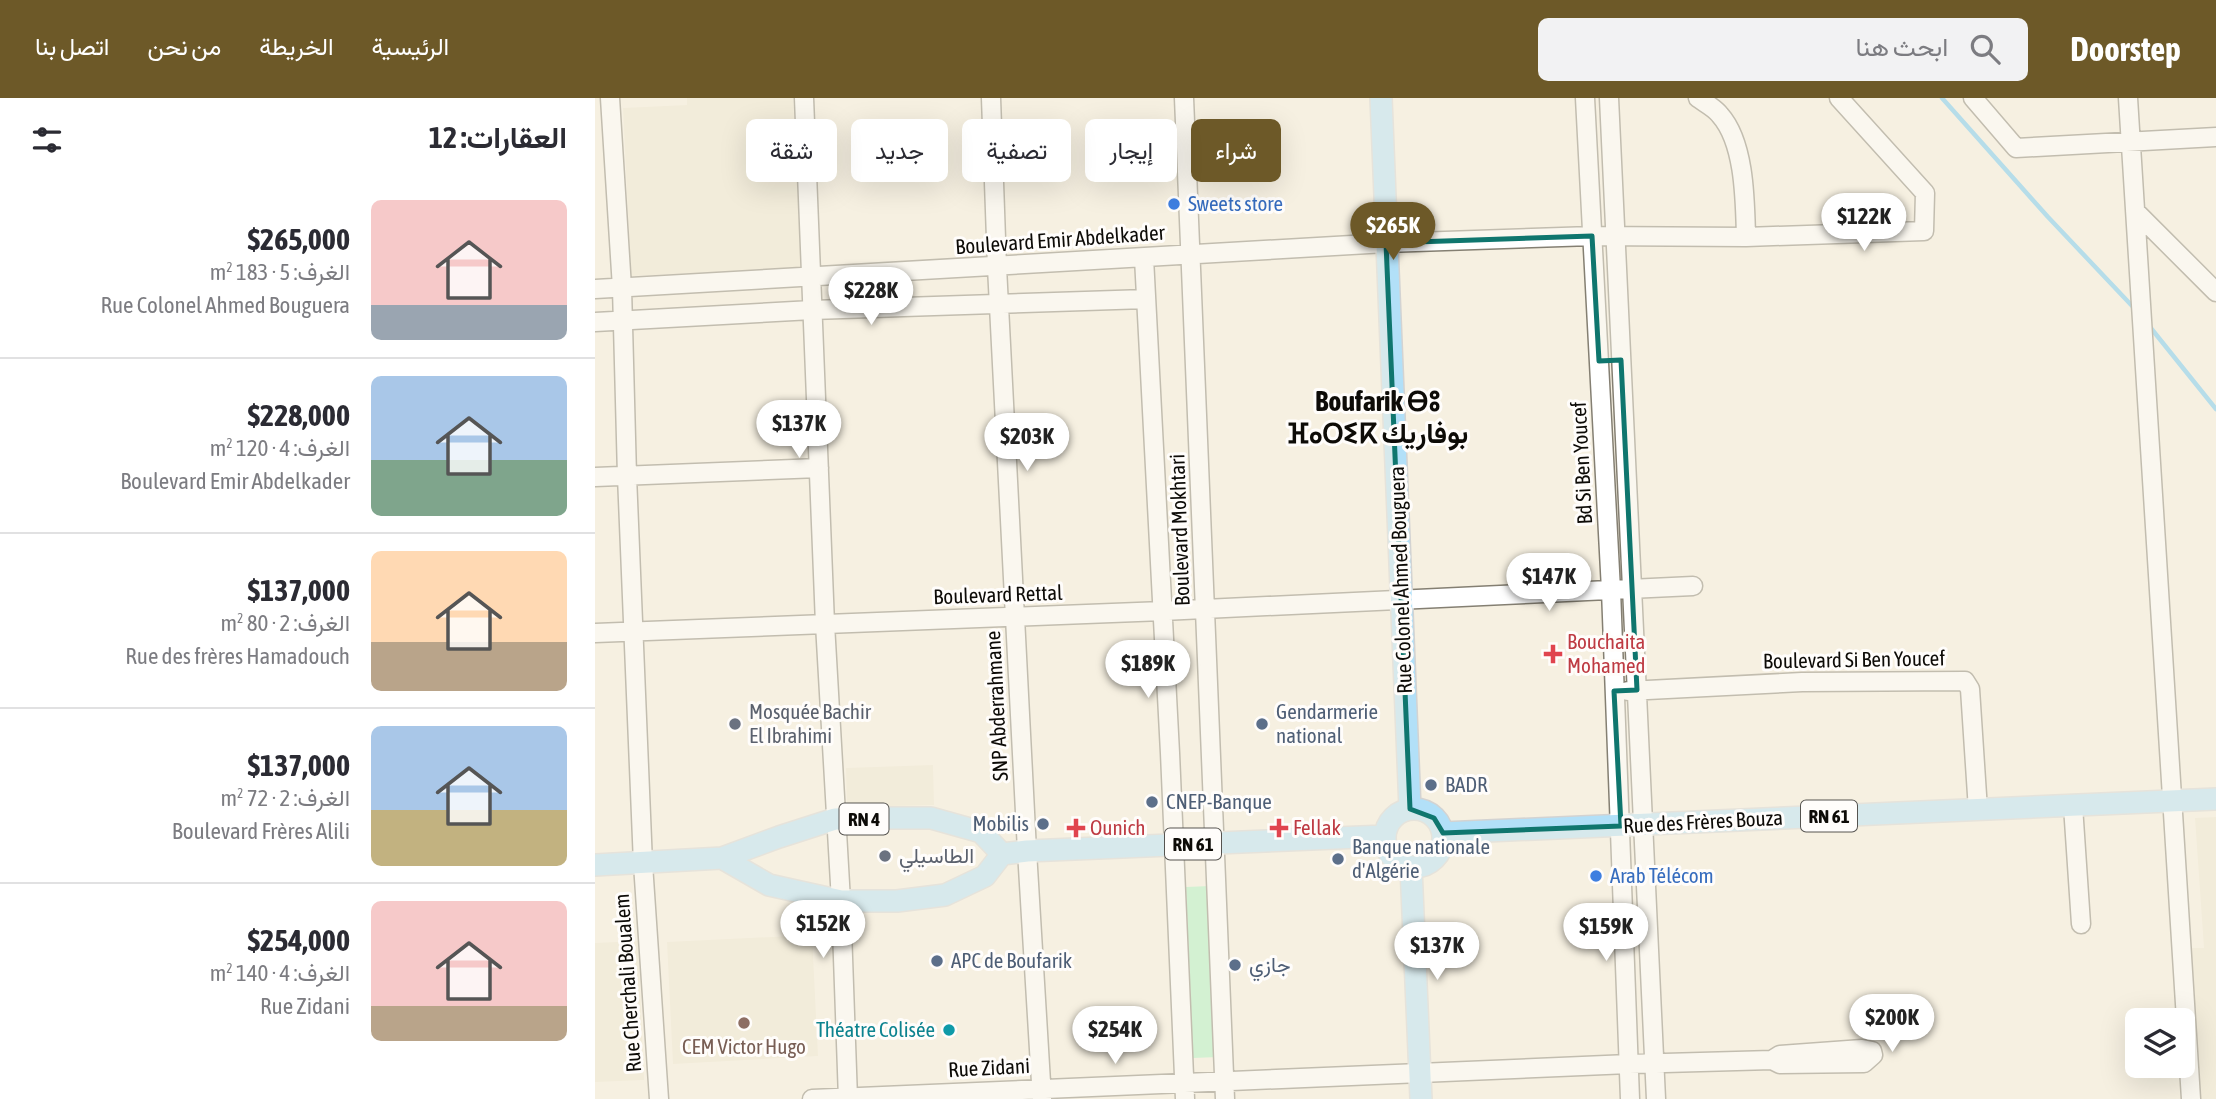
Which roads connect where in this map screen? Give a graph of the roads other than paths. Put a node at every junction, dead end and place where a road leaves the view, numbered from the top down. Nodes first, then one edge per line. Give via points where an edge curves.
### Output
1 (610, 98) edge
2 (804, 98) edge
3 (991, 98) edge
4 (1184, 98) edge
5 (1381, 98) edge
6 (1585, 98) edge
7 (1609, 98) edge
8 (1698, 98) edge
9 (1839, 98) edge
10 (1973, 98) edge
11 (2128, 98) edge
12 (2216, 136) edge
13 (2130, 141) junction
14 (2135, 211) junction
15 (1592, 236) junction
16 (1616, 236) junction
17 (1746, 237) junction
18 (1386, 243) junction
19 (1192, 253) junction
20 (1145, 258) junction
21 (997, 267) junction
22 (811, 278) junction
23 (622, 288) junction
24 (595, 289) edge
25 (2216, 292) edge
26 (1146, 299) junction
27 (1000, 304) junction
28 (812, 310) junction
29 (623, 321) junction
30 (595, 322) edge
31 (1599, 360) junction
32 (1621, 360) junction
33 (819, 468) junction
34 (627, 476) junction
35 (595, 477) edge
36 (1693, 586) dead end
37 (1631, 589) junction
38 (1611, 590) junction
39 (1403, 600) junction
40 (1206, 610) junction
41 (1163, 611) junction
42 (1015, 617) junction
43 (825, 624) junction
44 (633, 631) junction
45 (595, 633) edge
46 (1637, 690) junction
47 (1614, 691) junction
48 (2216, 799) edge
49 (2173, 801) junction
50 (2073, 806) junction
51 (1410, 810) junction
52 (1978, 810) junction
53 (835, 820) junction
54 (1644, 825) junction
55 (1621, 826) junction
56 (1443, 833) junction
57 (1385, 836) junction
58 (1215, 843) junction
59 (1174, 845) junction
60 (1027, 851) junction
61 (1002, 854) junction
62 (722, 859) junction
63 (643, 864) junction
64 (595, 865) edge
65 (1411, 867) junction
66 (841, 901) junction
67 (2081, 924) dead end
68 (1772, 1060) dead end
69 (1629, 1064) junction
70 (1654, 1064) junction
71 (1419, 1073) junction
72 (1225, 1090) edge
73 (1184, 1091) edge
74 (1042, 1093) edge
75 (848, 1098) edge
76 (659, 1099) edge
77 (812, 1099) edge
78 (1421, 1099) edge
79 (1630, 1099) edge
80 (1656, 1099) edge
81 (2191, 1099) edge

1 - 23 street, Rue Cherchali Boualem
2 - 22 street
3 - 21 street, SNP Abderrahmane
4 - 19 street, Boulevard Mokhtari
5 - 18 main road, Rue Colonel Ahmed Bouguera
6 - 15 street, Bd Si Ben Youcef
7 - 16 street, Bd Si Ben Youcef
8 - 17 street via 1721,115 1736,145
9 - 17 street, Boulevard Emir Abdelkader via 1926,193 1924,231
10 - 13 street via 2016,148
11 - 13 street
12 - 13 street
13 - 14 street
14 - 25 street
14 - 49 street
15 - 16 street, Boulevard Emir Abdelkader
15 - 18 street, Boulevard Emir Abdelkader
15 - 31 street, Bd Si Ben Youcef
16 - 17 street, Boulevard Emir Abdelkader
16 - 32 street, Bd Si Ben Youcef
18 - 19 street, Boulevard Emir Abdelkader
18 - 39 main road, Rue Colonel Ahmed Bouguera
19 - 20 street, Boulevard Emir Abdelkader
19 - 40 street, Boulevard Mokhtari
20 - 21 street, Boulevard Emir Abdelkader
20 - 26 street, Boulevard Mokhtari
21 - 22 street, Boulevard Emir Abdelkader
21 - 27 street, SNP Abderrahmane
22 - 23 street, Boulevard Emir Abdelkader
22 - 28 street
23 - 24 street, Boulevard Emir Abdelkader
23 - 29 street, Rue Cherchali Boualem
26 - 27 street
26 - 41 street, Boulevard Mokhtari
27 - 28 street
27 - 42 street, SNP Abderrahmane
28 - 29 street
28 - 33 street
29 - 30 street
29 - 34 street, Rue Cherchali Boualem
31 - 32 street
31 - 38 street, Bd Si Ben Youcef
32 - 37 street, Bd Si Ben Youcef
33 - 34 street
33 - 43 street
34 - 35 street
34 - 44 street, Rue Cherchali Boualem
36 - 37 street, Boulevard Rettal
37 - 38 street, Boulevard Rettal
37 - 46 street, Bd Si Ben Youcef
38 - 39 street, Boulevard Rettal
38 - 47 street, Bd Si Ben Youcef
39 - 40 street, Boulevard Rettal
39 - 51 main road, Rue Colonel Ahmed Bouguera
40 - 41 street, Boulevard Rettal
40 - 58 street, Boulevard Mokhtari
41 - 42 street, Boulevard Rettal
41 - 59 street, Boulevard Mokhtari
42 - 43 street, Boulevard Rettal
42 - 60 street, SNP Abderrahmane
43 - 44 street, Boulevard Rettal
43 - 53 street
44 - 45 street, Boulevard Rettal
44 - 63 street, Rue Cherchali Boualem
46 - 47 street, Boulevard Si Ben Youcef
46 - 52 street, Boulevard Si Ben Youcef via 1965,681 1970,689
46 - 54 street, Bd Si Ben Youcef
47 - 55 street, Bd Si Ben Youcef
48 - 49 main road, Rue des Frères Bouza / RN 61
49 - 50 main road, Rue des Frères Bouza / RN 61
49 - 81 street
50 - 52 main road, Rue des Frères Bouza / RN 61
50 - 67 street
51 - 56 main road via 1434,818
51 - 57 main road via 1392,818
52 - 54 main road, Rue des Frères Bouza / RN 61
53 - 61 main road, RN 4 via 930,818 981,832
53 - 62 main road, RN 4
53 - 66 street
54 - 55 main road, Rue des Frères Bouza / RN 61
54 - 70 street
55 - 56 main road, Rue des Frères Bouza / RN 61
55 - 69 street
56 - 65 main road via 1431,862
57 - 58 main road, RN 61
57 - 65 main road via 1394,860
58 - 59 main road, RN 61
58 - 72 street, Boulevard Mokhtari
59 - 60 main road, RN 61
59 - 73 street, Boulevard Mokhtari
60 - 61 main road, RN 61
60 - 74 street, SNP Abderrahmane
61 - 66 main road via 985,876 945,895
62 - 63 main road, RN 4
62 - 66 main road via 769,885
63 - 64 main road, RN 4
63 - 76 street, Rue Cherchali Boualem
65 - 71 main road
66 - 75 street
68 - 70 street, Rue Zidani
69 - 70 street, Rue Zidani
69 - 71 street, Rue Zidani
69 - 79 street
70 - 80 street
71 - 72 street, Rue Zidani
71 - 78 main road
72 - 73 street, Rue Zidani
73 - 74 street, Rue Zidani
74 - 75 street, Rue Zidani
75 - 77 street, Rue Zidani

